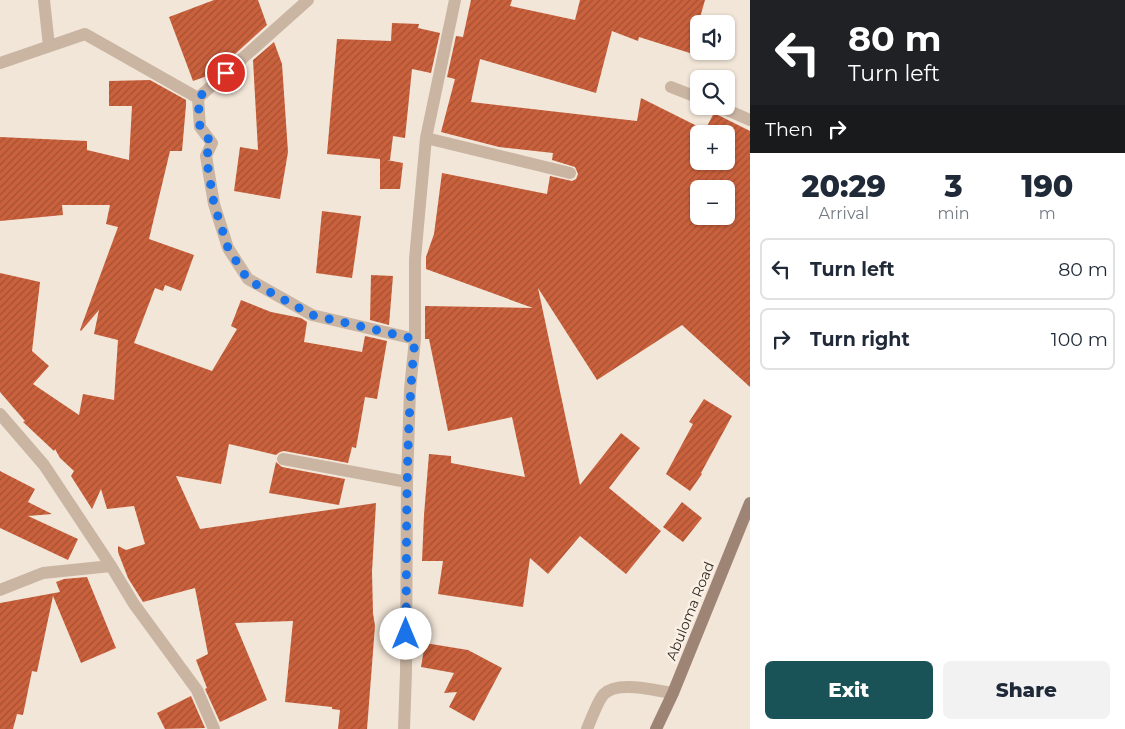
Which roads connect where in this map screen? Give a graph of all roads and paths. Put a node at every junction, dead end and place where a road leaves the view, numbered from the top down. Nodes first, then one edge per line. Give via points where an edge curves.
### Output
1 (44, 0) edge
2 (308, 0) edge
3 (455, 0) edge
4 (50, 46) junction
5 (0, 63) edge
6 (671, 87) dead end
7 (690, 94) edge
8 (198, 98) junction
9 (735, 113) edge
10 (750, 120) edge
11 (426, 138) junction
12 (570, 173) dead end
13 (415, 339) junction
14 (0, 414) edge
15 (283, 459) dead end
16 (407, 482) junction
17 (750, 503) edge
18 (111, 566) junction
19 (0, 590) edge
20 (674, 693) junction
21 (214, 729) edge
22 (404, 729) edge
23 (587, 729) edge
24 (656, 729) edge

1 - 4 street
2 - 8 street
3 - 11 street
4 - 5 street
4 - 8 street via 85,34
6 - 7 street
8 - 13 street via 200,127 212,144 206,156 214,204 228,248 248,280 312,315
9 - 10 street
11 - 12 street
11 - 13 street via 415,260
13 - 16 street
14 - 18 street via 44,465
15 - 16 street
16 - 22 street
17 - 20 street, Abuloma Road
18 - 19 street via 43,573
18 - 21 street via 134,604 197,690
20 - 23 street via 621,686 612,689 604,694
20 - 24 street, Abuloma Road

